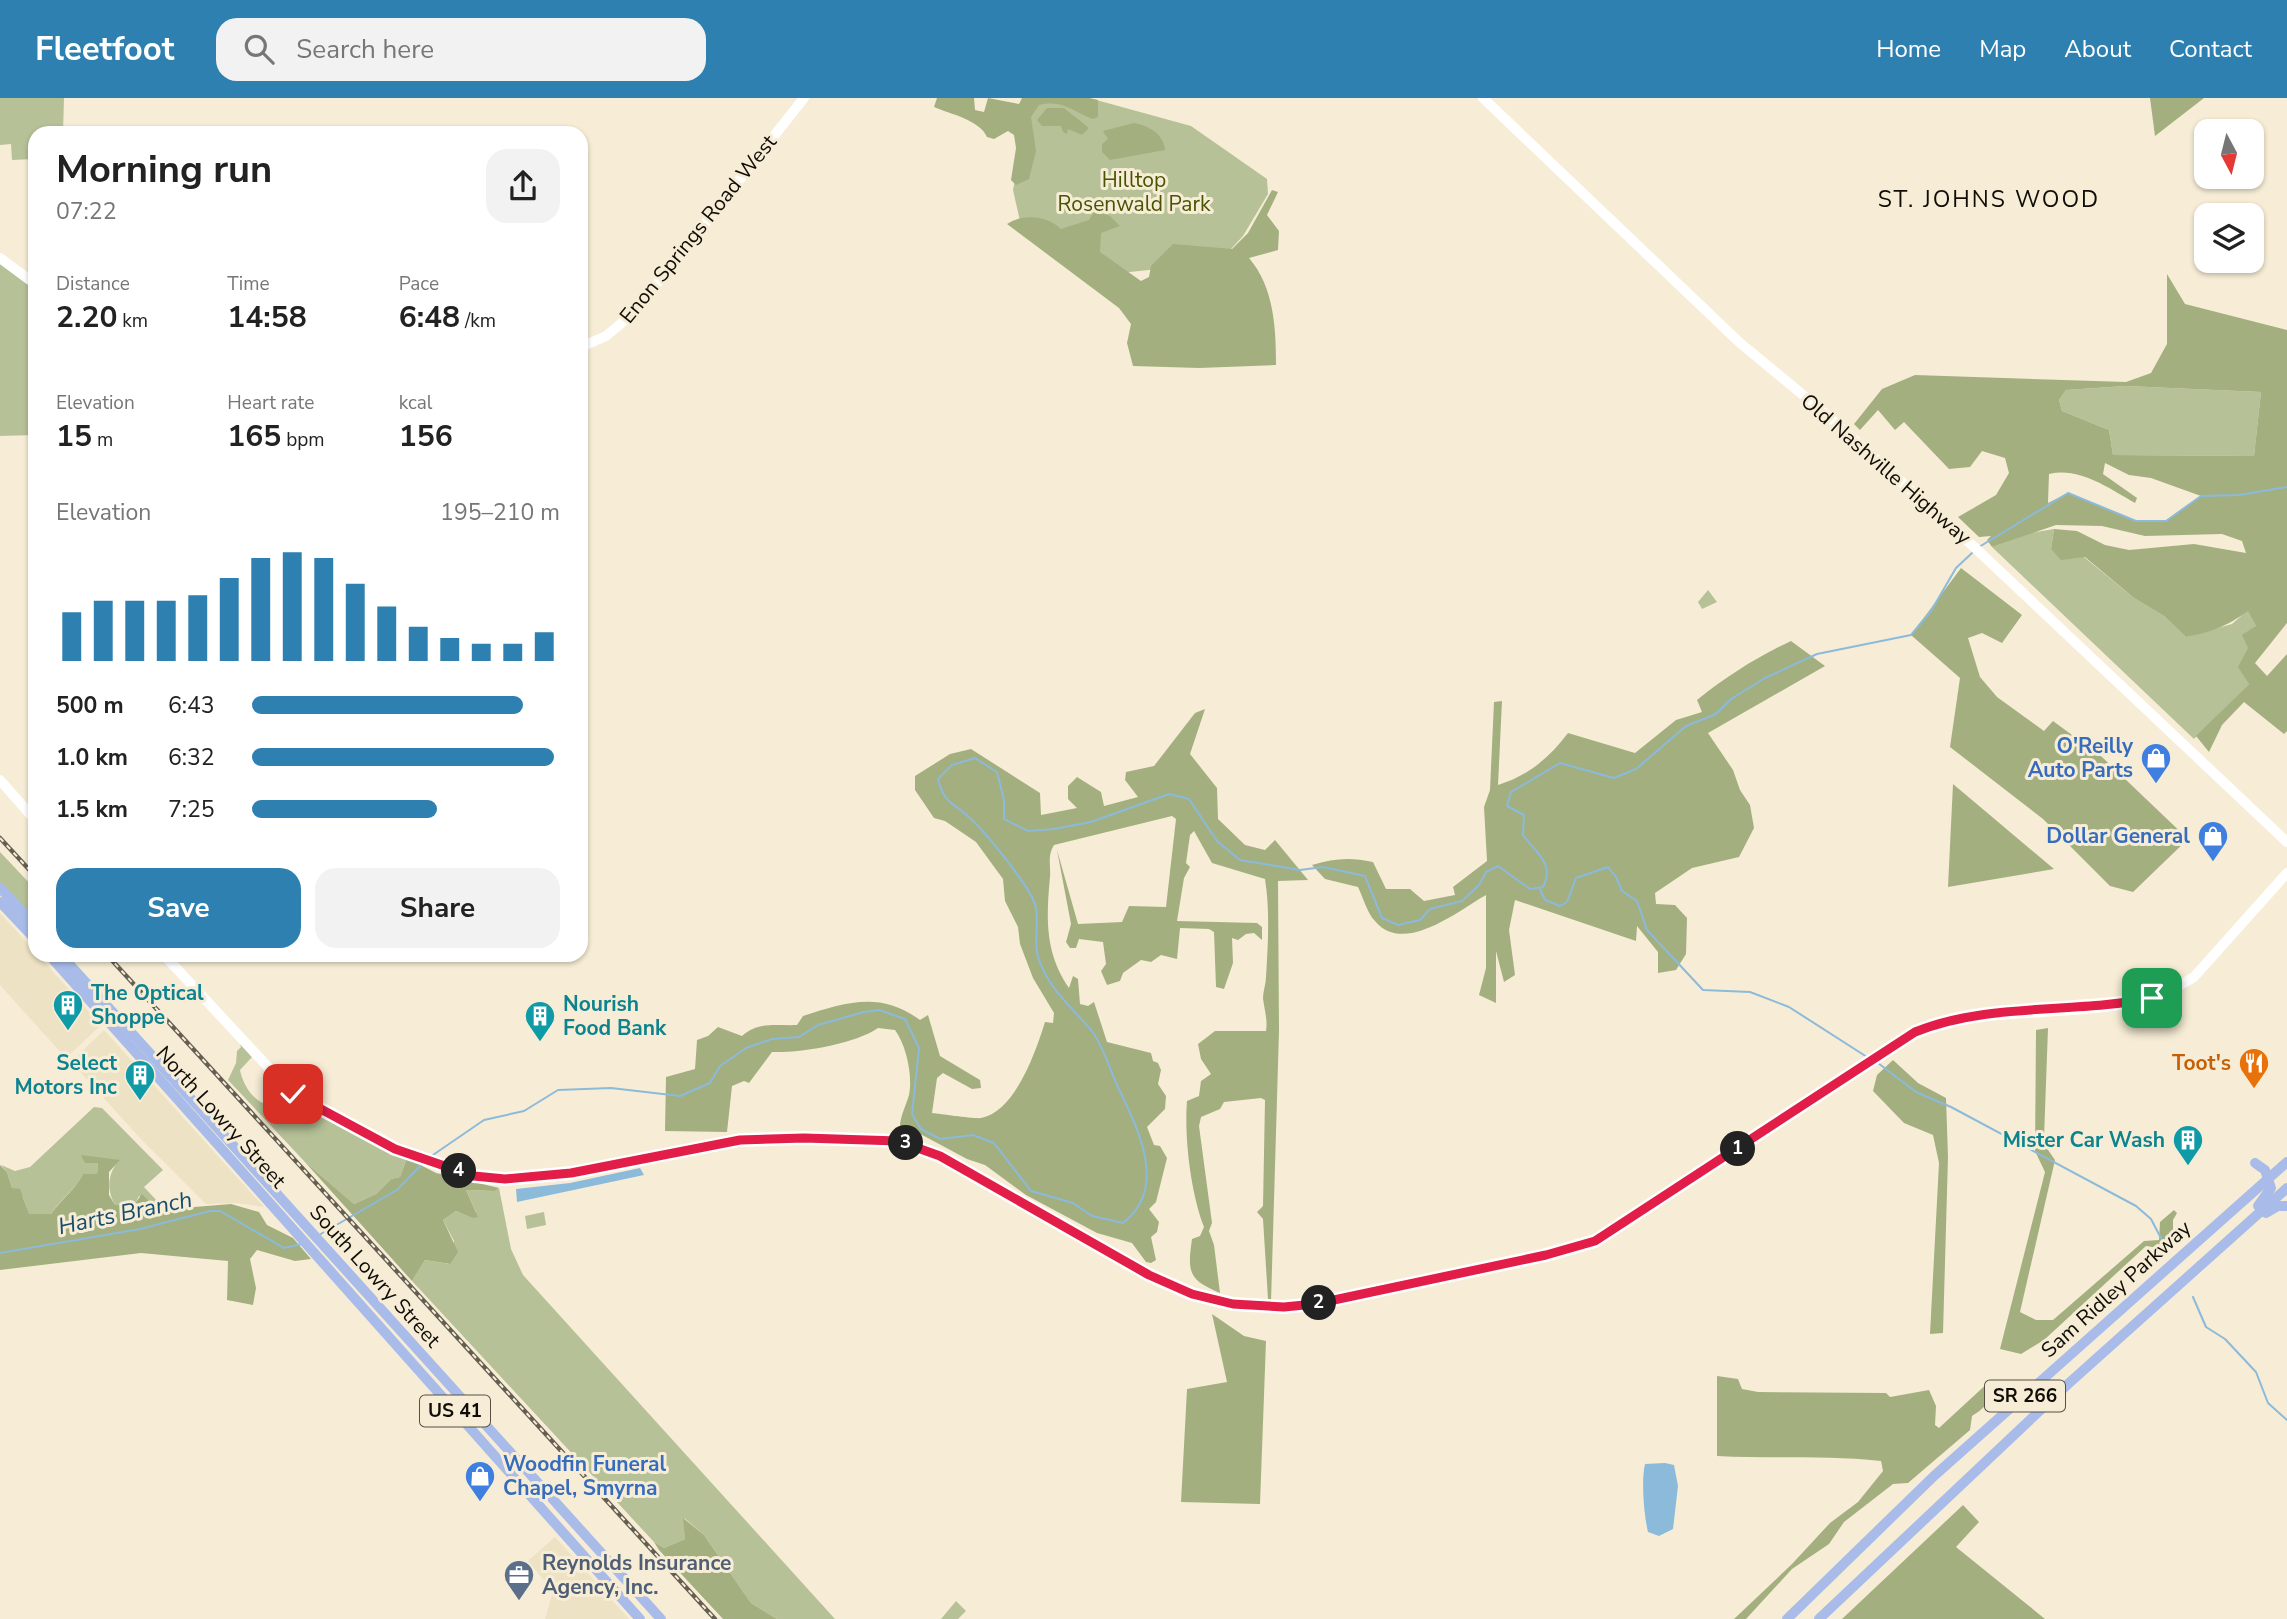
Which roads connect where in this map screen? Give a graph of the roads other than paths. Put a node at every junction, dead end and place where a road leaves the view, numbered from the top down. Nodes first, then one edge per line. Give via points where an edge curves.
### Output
1 (804, 98) edge
2 (1483, 98) edge
3 (0, 258) edge
4 (28, 279) edge
5 (588, 344) edge
6 (0, 780) edge
7 (28, 812) edge
8 (2287, 842) edge
9 (2287, 873) edge
10 (0, 888) edge
11 (0, 902) edge
12 (28, 918) edge
13 (28, 932) edge
14 (55, 962) edge
15 (67, 962) edge
16 (171, 962) edge
17 (2287, 1163) edge
18 (2287, 1168) edge
19 (2269, 1179) junction
20 (2257, 1189) junction
21 (2285, 1198) edge
22 (302, 1231) junction
23 (318, 1249) junction
24 (2204, 1263) junction
25 (528, 1473) junction
26 (518, 1482) junction
27 (640, 1619) edge
28 (661, 1619) edge
29 (1787, 1619) edge
30 (1819, 1619) edge

1 - 5 street, Enon Springs Road West via 635,312 606,336
2 - 8 street, Old Nashville Highway via 1739,342 1982,554
3 - 4 street
6 - 7 street
9 - 16 street via 2194,977 2176,989 2122,1003 1946,1021 1915,1032 1595,1241 1360,1295 1284,1307 1233,1304 1183,1291 940,1156 909,1144 858,1138 740,1140 521,1179 474,1176 447,1168 395,1149 293,1094
10 - 12 main road
11 - 13 main road
14 - 22 main road, North Lowry Street / US 41
15 - 22 main road, South Lowry Street / US 41
17 - 19 main road, Sam Ridley Parkway / SR 266
18 - 21 main road via 2278,1183
19 - 20 main road, Sam Ridley Parkway / SR 266
19 - 20 main road via 2255,1163 2261,1173
19 - 24 main road via 2266,1199 2207,1253
20 - 29 main road, Sam Ridley Parkway / SR 266 via 1934,1476
21 - 24 main road, Sam Ridley Parkway / SR 266
22 - 23 main road, South Lowry Street / US 41
23 - 25 main road, South Lowry Street / US 41
23 - 26 main road, US 41
24 - 30 main road, Sam Ridley Parkway / SR 266
25 - 26 main road
25 - 28 main road, South Lowry Street / US 41
26 - 27 main road, US 41

